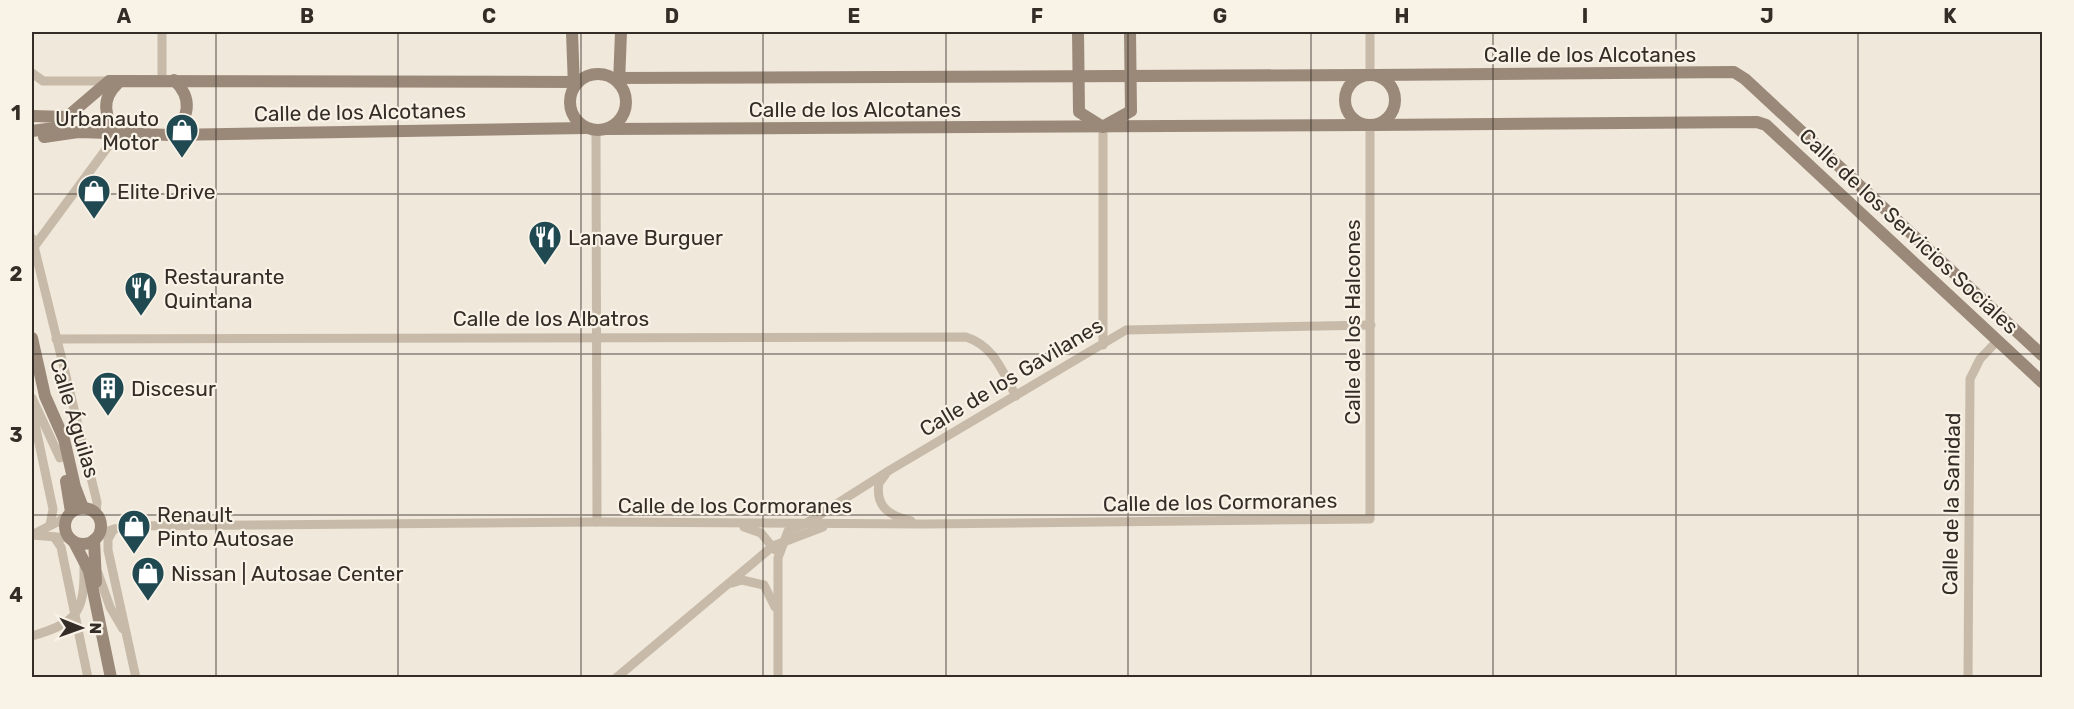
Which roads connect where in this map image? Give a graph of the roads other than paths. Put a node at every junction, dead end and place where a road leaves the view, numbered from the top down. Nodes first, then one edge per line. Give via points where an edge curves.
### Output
1 (162, 32) edge
2 (572, 32) edge
3 (621, 32) edge
4 (1078, 32) edge
5 (1130, 32) edge
6 (1370, 32) edge
7 (32, 74) edge
8 (1078, 75) junction
9 (1130, 75) junction
10 (1370, 75) junction
11 (168, 80) junction
12 (617, 80) junction
13 (115, 81) junction
14 (575, 83) junction
15 (32, 116) edge
16 (67, 117) junction
17 (1788, 119) joint
18 (1370, 125) junction
19 (1103, 127) junction
20 (596, 129) junction
21 (32, 131) edge
22 (118, 133) junction
23 (1775, 133) joint
24 (171, 135) junction
25 (32, 139) edge
26 (33, 243) edge
27 (1371, 325) junction
28 (599, 336) junction
29 (32, 338) edge
30 (56, 339) junction
31 (1998, 340) junction
32 (1103, 345) junction
33 (2043, 355) edge
34 (2043, 382) edge
35 (45, 396) junction
36 (1016, 396) junction
37 (32, 398) edge
38 (32, 410) edge
39 (39, 445) junction
40 (60, 458) junction
41 (890, 470) junction
42 (74, 512) junction
43 (96, 514) junction
44 (1371, 519) joint
45 (597, 522) junction
46 (805, 524) junction
47 (830, 524) junction
48 (925, 524) junction
49 (50, 525) junction
50 (738, 525) junction
51 (114, 529) junction
52 (32, 535) edge
53 (54, 537) junction
54 (97, 537) junction
55 (71, 540) junction
56 (783, 542) junction
57 (773, 546) junction
58 (84, 558) junction
59 (778, 558) junction
60 (96, 568) junction
61 (727, 585) junction
62 (97, 604) junction
63 (76, 614) junction
64 (778, 614) junction
65 (60, 628) junction
66 (79, 633) junction
67 (32, 636) edge
68 (127, 636) junction
69 (643, 655) junction
70 (88, 678) edge
71 (111, 678) edge
72 (136, 678) edge
73 (616, 678) edge
74 (627, 678) edge
75 (778, 678) edge
76 (1968, 678) edge

1 - 11 street
2 - 14 street
3 - 12 street
4 - 8 street
5 - 9 street
6 - 10 street
7 - 13 street, Calle de los Alcotanes via 43,81
8 - 9 street, Calle de los Alcotanes
8 - 12 street, Calle de los Alcotanes
8 - 19 street via 1079,112
9 - 10 street, Calle de los Alcotanes
9 - 19 street, Calle de los Alcotanes via 1131,111
10 - 17 street, Calle de los Alcotanes via 1734,72
10 - 18 street via 1388,82 1395,96 1388,117
10 - 18 street via 1359,77 1348,88 1345,104 1352,118
11 - 13 street, Calle de los Alcotanes
11 - 14 street, Calle de los Alcotanes
11 - 24 street via 184,90 189,105 183,125
12 - 14 street via 598,73
12 - 20 street via 626,104 617,123
13 - 16 street
13 - 22 street via 105,109
14 - 20 street via 569,102 571,112 577,122
15 - 16 street
16 - 21 street via 54,128
17 - 33 street, Calle de los Servicios Sociales
18 - 19 street, Calle de los Alcotanes
18 - 23 street, Calle de los Alcotanes via 1757,122
18 - 27 street, Calle de los Halcones
19 - 20 street, Calle de los Alcotanes
19 - 32 street
20 - 24 street, Calle de los Alcotanes
20 - 28 street
22 - 24 street, Calle de los Alcotanes
22 - 25 street, Calle de los Alcotanes via 78,132
22 - 26 street
23 - 31 street, Calle de los Servicios Sociales
26 - 30 street
27 - 32 street, Calle de los Gavilanes via 1126,330
27 - 44 street, Calle de los Halcones
28 - 30 street, Calle de los Albatros
28 - 36 street, Calle de los Albatros via 966,337 989,349
28 - 45 street
29 - 35 street, Calle Águilas
30 - 43 street via 97,502
31 - 34 street, Calle de los Servicios Sociales
31 - 76 street, Calle de la Sanidad via 1980,358 1970,379
32 - 36 street, Calle de los Gavilanes
35 - 40 street
35 - 42 street, Calle Águilas via 64,439 75,487
36 - 41 street, Calle de los Gavilanes
37 - 40 street
38 - 39 street, Calle Águilas
39 - 40 street via 48,447
39 - 49 street, Calle Águilas via 53,509
40 - 42 street
41 - 46 street, Calle de los Gavilanes
41 - 48 street via 878,490 886,511
42 - 43 street
42 - 49 street
42 - 55 street via 64,524
43 - 54 street via 100,520
44 - 48 street, Calle de los Cormoranes
45 - 50 street, Calle de los Cormoranes
45 - 51 street, Calle de los Cormoranes
46 - 47 street, Calle de los Cormoranes
46 - 50 street, Calle de los Cormoranes
46 - 56 street, Calle de los Gavilanes via 788,531
47 - 48 street, Calle de los Cormoranes
47 - 56 street, Calle de los Gavilanes
49 - 52 street
50 - 57 street via 761,533
51 - 54 street, Calle de los Cormoranes
51 - 68 street via 108,539 108,550
52 - 53 street
53 - 55 street
53 - 63 street via 61,547
54 - 55 street via 87,544
54 - 60 street
55 - 58 street
56 - 57 street, Calle de los Gavilanes
56 - 59 street
57 - 59 street
57 - 61 street, Calle de los Gavilanes
58 - 62 street
58 - 63 street via 82,600
59 - 64 street
60 - 62 street
60 - 68 street via 110,607
61 - 64 street via 742,580 764,585
61 - 69 street, Calle de los Gavilanes
62 - 71 street
63 - 65 street
63 - 66 street
64 - 75 street
65 - 66 street
65 - 67 street
66 - 70 street
68 - 72 street
69 - 73 street, Calle de los Gavilanes
69 - 74 street, Calle de los Gavilanes

